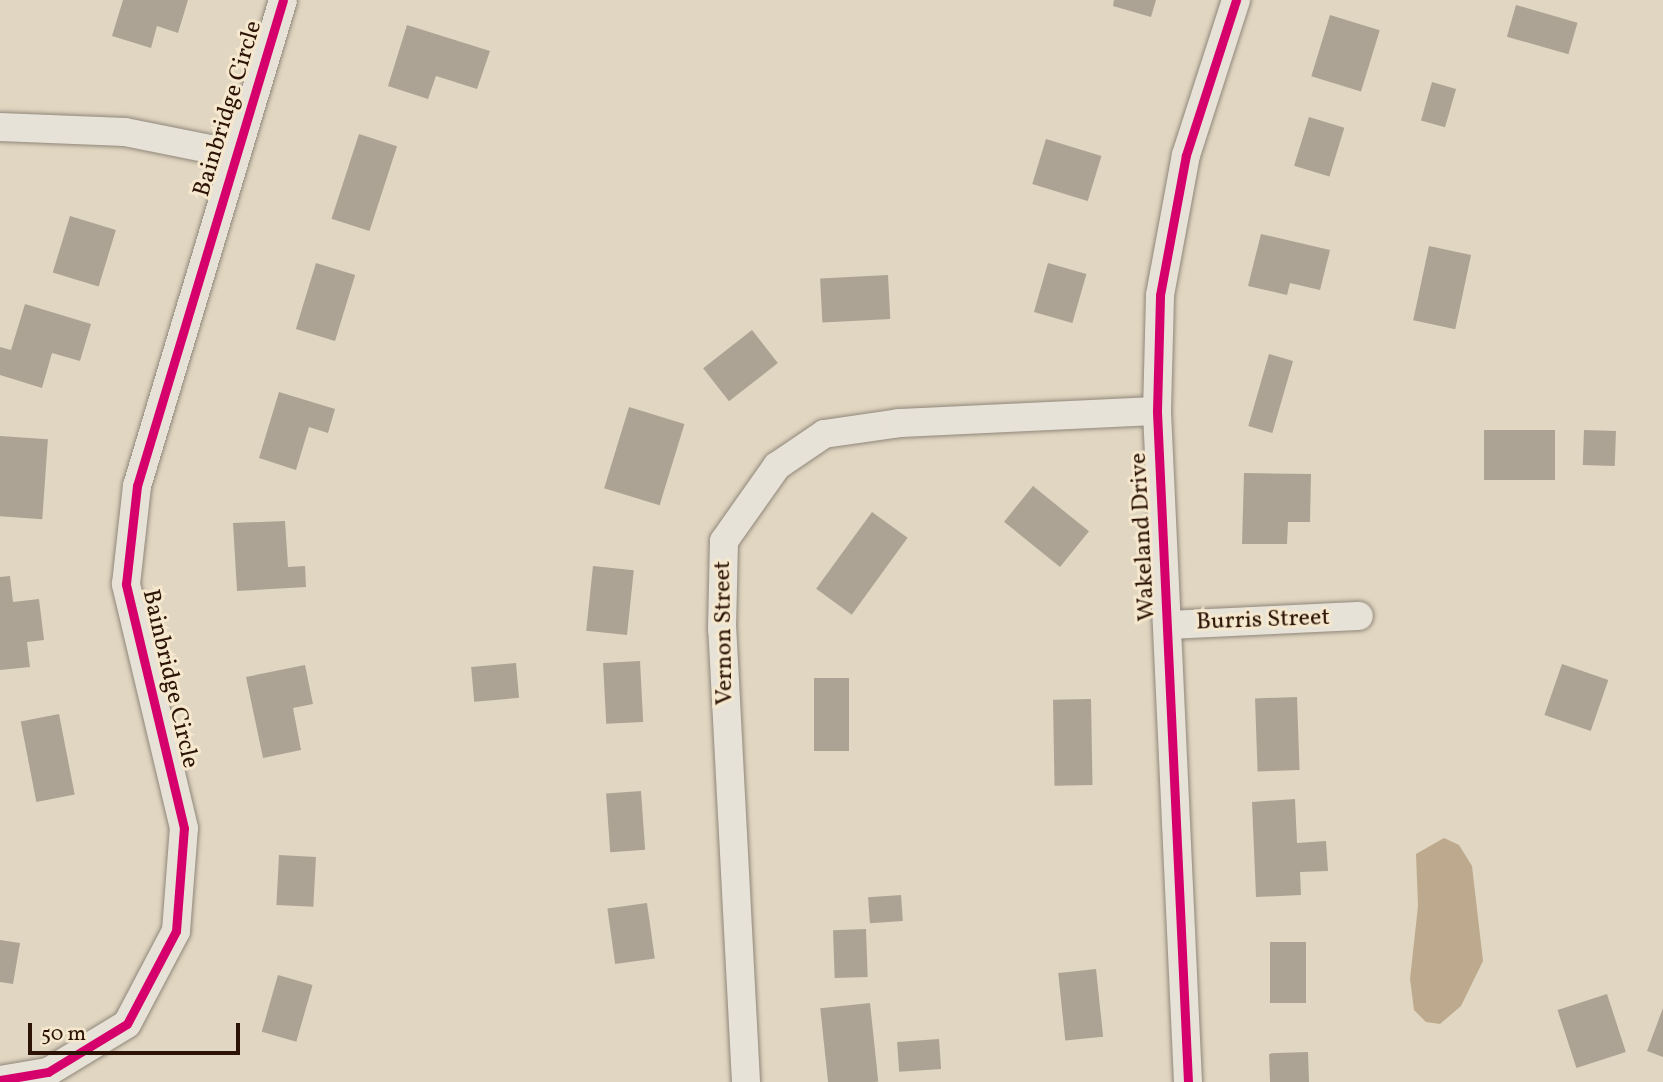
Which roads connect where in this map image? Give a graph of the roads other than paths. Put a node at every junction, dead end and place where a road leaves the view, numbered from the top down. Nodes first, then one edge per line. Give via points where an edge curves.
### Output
1 (283, 0) edge
2 (1236, 0) edge
3 (0, 127) edge
4 (235, 154) junction
5 (1157, 411) junction
6 (1359, 616) dead end
7 (1167, 625) junction
8 (0, 1080) edge
9 (746, 1082) edge
10 (1188, 1082) edge

1 - 4 street, Bainbridge Circle
2 - 5 street, Wakeland Drive via 1186,155 1160,295
3 - 4 street, Bainbridge Circle via 125,132
4 - 8 street, Bainbridge Circle via 137,486 126,584 184,828 176,931 127,1024 48,1072
5 - 7 street, Wakeland Drive
5 - 9 street, Vernon Street via 899,423 824,434 777,466 724,541 722,629
6 - 7 street, Burris Street
7 - 10 street, Wakeland Drive

